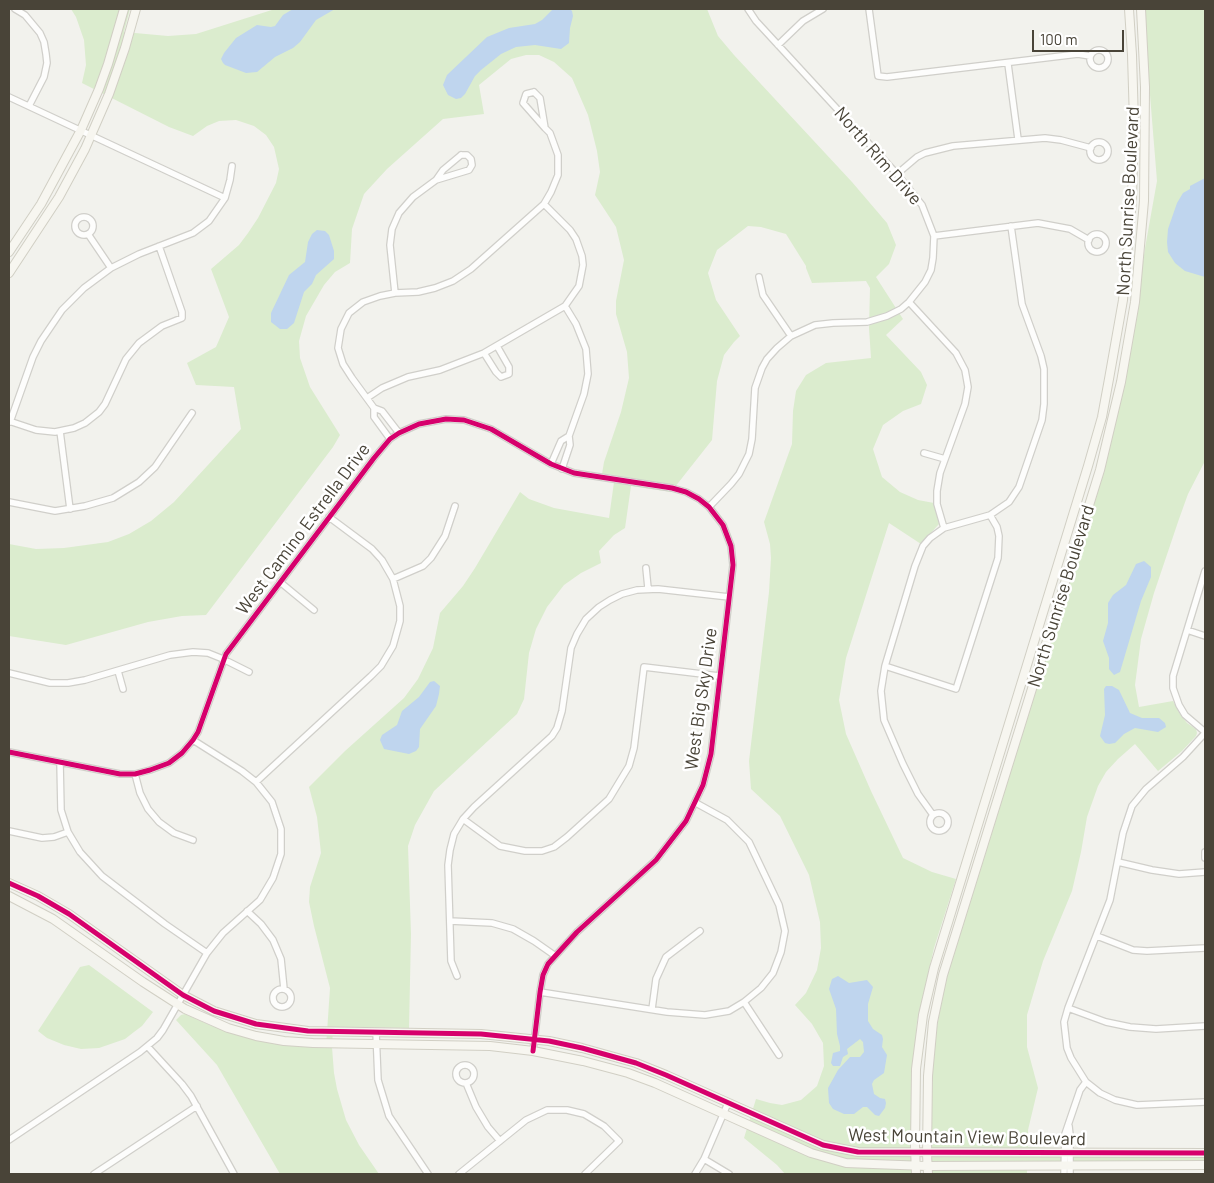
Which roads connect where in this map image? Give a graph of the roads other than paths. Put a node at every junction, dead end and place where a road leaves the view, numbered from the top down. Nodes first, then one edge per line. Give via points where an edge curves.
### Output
1 (15, 9) edge
2 (124, 9) edge
3 (136, 9) edge
4 (748, 9) edge
5 (823, 9) edge
6 (869, 9) edge
7 (1129, 9) edge
8 (1141, 9) edge
9 (778, 45) junction
10 (1090, 56) dead end
11 (1008, 64) junction
12 (9, 96) edge
13 (29, 106) junction
14 (545, 128) junction
15 (86, 133) junction
16 (1018, 139) junction
17 (1091, 148) dead end
18 (232, 166) dead end
19 (897, 174) junction
20 (436, 180) junction
21 (225, 198) junction
22 (544, 204) junction
23 (1011, 226) junction
24 (88, 234) dead end
25 (934, 236) junction
26 (1088, 240) dead end
27 (159, 246) junction
28 (9, 252) edge
29 (111, 268) junction
30 (9, 273) edge
31 (759, 277) dead end
32 (395, 293) junction
33 (909, 302) junction
34 (565, 306) junction
35 (791, 336) junction
36 (497, 346) junction
37 (484, 353) junction
38 (367, 398) junction
39 (374, 408) junction
40 (192, 413) dead end
41 (10, 422) edge
42 (60, 431) junction
43 (399, 433) junction
44 (569, 436) junction
45 (390, 440) junction
46 (924, 453) dead end
47 (945, 459) junction
48 (551, 464) junction
49 (562, 469) junction
50 (9, 502) edge
51 (455, 506) dead end
52 (709, 507) junction
53 (70, 509) junction
54 (990, 515) junction
55 (329, 517) junction
56 (944, 528) junction
57 (646, 568) dead end
58 (1205, 571) edge
59 (393, 579) junction
60 (280, 582) junction
61 (648, 588) junction
62 (1202, 591) edge
63 (729, 597) junction
64 (314, 610) dead end
65 (1187, 630) junction
66 (1205, 636) edge
67 (223, 659) junction
68 (885, 666) junction
69 (118, 671) junction
70 (249, 672) dead end
71 (9, 674) edge
72 (719, 676) junction
73 (123, 689) dead end
74 (1205, 733) edge
75 (193, 740) junction
76 (9, 752) edge
77 (60, 762) junction
78 (135, 774) junction
79 (256, 782) junction
80 (696, 803) junction
81 (933, 815) dead end
82 (463, 819) junction
83 (9, 831) edge
84 (68, 832) junction
85 (193, 840) dead end
86 (1205, 852) edge
87 (1205, 858) edge
88 (1118, 862) junction
89 (1205, 872) edge
90 (9, 884) edge
91 (18, 887) junction
92 (11, 896) edge
93 (247, 911) junction
94 (450, 921) junction
95 (700, 931) dead end
96 (1097, 936) junction
97 (1205, 948) edge
98 (207, 953) junction
99 (554, 955) junction
100 (457, 976) dead end
101 (284, 989) dead end
102 (540, 992) junction
103 (180, 1000) junction
104 (744, 1002) junction
105 (1068, 1008) junction
106 (652, 1009) junction
107 (1205, 1026) edge
108 (376, 1032) junction
109 (534, 1040) junction
110 (376, 1044) junction
111 (148, 1047) junction
112 (533, 1050) junction
113 (779, 1055) dead end
114 (1086, 1082) junction
115 (466, 1083) dead end
116 (1205, 1102) edge
117 (728, 1103) junction
118 (197, 1106) junction
119 (724, 1114) junction
120 (9, 1140) edge
121 (500, 1141) junction
122 (916, 1153) junction
123 (1066, 1153) junction
124 (1205, 1153) edge
125 (927, 1154) junction
126 (704, 1159) junction
127 (916, 1165) junction
128 (1205, 1165) edge
129 (928, 1166) junction
130 (1066, 1166) junction
131 (94, 1174) edge
132 (233, 1174) edge
133 (428, 1174) edge
134 (459, 1174) edge
135 (585, 1174) edge
136 (695, 1174) edge
137 (729, 1174) edge
138 (916, 1174) edge
139 (928, 1174) edge
140 (1064, 1174) edge
141 (1070, 1174) edge

1 - 13 street via 25,15 40,33 46,54 44,77
2 - 15 street
3 - 15 street via 116,76
4 - 9 street, North Rim Drive
5 - 9 street via 802,21
6 - 11 street via 878,76
7 - 122 street, North Sunrise Boulevard via 1134,122 1130,228 1123,300 1102,418 934,968 923,1015 916,1069
8 - 125 street, North Sunrise Boulevard via 1145,87 1144,201 1135,302 1121,382 1100,470 943,975 933,1022 928,1076
9 - 19 street, North Rim Drive
10 - 11 street via 1078,54
11 - 16 street
12 - 13 street
13 - 15 street
14 - 14 street via 540,98 534,92 528,93 523,99 525,107
14 - 22 street via 558,155 558,175
15 - 21 street
15 - 28 street
15 - 30 street via 59,196
16 - 17 street via 1062,140
16 - 19 street via 935,150 917,158
18 - 21 street
19 - 25 street, North Rim Drive via 922,205
20 - 20 street via 466,172 472,166 471,159 465,155 457,156
20 - 32 street via 413,197 399,213 392,229 390,244
21 - 27 street via 209,221 199,229
22 - 32 street via 472,269 435,288
22 - 34 street via 576,238 582,256 579,286
23 - 25 street
23 - 26 street via 1051,225 1070,229
23 - 54 street via 1022,304 1044,369 1044,404 1042,420 1019,487 1008,502
24 - 29 street
25 - 33 street, North Rim Drive via 931,270
27 - 29 street
27 - 42 street via 182,318 162,326 130,353 99,412 74,428
29 - 41 street via 78,293 50,326 33,357
31 - 35 street via 763,295
32 - 38 street via 363,302 349,313 341,329 338,348 343,364
33 - 35 street, North Rim Drive via 878,319 824,323
33 - 47 street via 956,353 965,370 968,387 965,404
34 - 36 street
34 - 44 street via 582,337 588,364 584,394
35 - 52 street, North Rim Drive via 767,360 758,377 749,454 731,484
36 - 37 street
36 - 37 street via 509,367 509,374 501,377
37 - 38 street via 440,370 408,377
38 - 39 street
39 - 43 street via 382,411
39 - 45 street via 374,417
40 - 53 street via 163,458 139,482 113,498
41 - 42 street via 36,430
42 - 53 street
43 - 45 street, West Camino Estrella Drive
43 - 48 street, West Camino Estrella Drive via 419,424 446,419 464,420 491,430
44 - 48 street via 561,441
44 - 49 street via 570,445
45 - 55 street, West Camino Estrella Drive
46 - 47 street
47 - 56 street via 937,491
48 - 49 street, West Camino Estrella Drive
49 - 52 street, West Camino Estrella Drive via 672,488 686,492
50 - 53 street via 55,511
51 - 59 street via 437,550 422,566
52 - 63 street, West Big Sky Drive via 723,525 731,546 733,565
54 - 56 street
54 - 68 street via 999,536 998,558 956,689
55 - 59 street via 372,549
55 - 60 street, West Camino Estrella Drive
56 - 68 street via 923,546
57 - 61 street
58 - 62 street
59 - 79 street via 400,621 388,655 371,676
60 - 64 street
60 - 67 street, West Camino Estrella Drive
61 - 63 street
61 - 82 street via 622,594 598,607 586,619 571,648 557,728
62 - 65 street
63 - 72 street, West Big Sky Drive
65 - 66 street
65 - 74 street via 1173,676 1173,688 1185,715
67 - 69 street via 194,652 170,655
67 - 70 street
67 - 75 street, West Camino Estrella Drive
68 - 81 street via 881,691 884,720 918,794
69 - 71 street via 68,683
69 - 73 street
72 - 80 street, West Big Sky Drive via 711,754
72 - 82 street via 644,667 629,766 609,798 554,847 525,851 500,846
74 - 88 street via 1132,806
75 - 78 street, West Camino Estrella Drive via 169,763
75 - 79 street
76 - 77 street, West Camino Estrella Drive
77 - 78 street, West Camino Estrella Drive
77 - 84 street via 61,810
78 - 85 street via 148,809 159,822 174,834
79 - 93 street via 272,802 278,816 281,854 273,878 260,900
80 - 99 street, West Big Sky Drive via 656,860
80 - 104 street via 727,820 749,842 783,918 781,952 773,973
82 - 94 street via 454,834 448,864
83 - 84 street via 42,838
84 - 98 street via 80,852 102,876
86 - 87 street
88 - 89 street via 1179,874
88 - 96 street via 1112,894
90 - 91 street, West Mountain View Boulevard
91 - 92 street
91 - 103 street, West Mountain View Boulevard via 69,914
92 - 103 street, West Mountain View Boulevard via 54,918
93 - 98 street
93 - 101 street via 273,940 281,959
94 - 99 street via 486,922 506,927
94 - 100 street via 451,961
95 - 106 street via 666,957 656,979
96 - 97 street via 1133,950
96 - 105 street
98 - 103 street
99 - 102 street, West Big Sky Drive via 543,975
102 - 106 street
102 - 109 street, West Big Sky Drive
103 - 108 street, West Mountain View Boulevard via 269,1026 308,1031
103 - 110 street, West Mountain View Boulevard via 205,1019 264,1038 304,1043
103 - 111 street via 163,1030
104 - 106 street via 729,1011 712,1014 686,1015
104 - 113 street
105 - 107 street via 1130,1027
105 - 114 street via 1064,1022 1067,1048
108 - 109 street, West Mountain View Boulevard via 481,1034
108 - 110 street
109 - 112 street, West Big Sky Drive
109 - 117 street, West Mountain View Boulevard via 582,1048 627,1061
110 - 112 street, West Mountain View Boulevard
110 - 133 street via 378,1080 389,1116
111 - 118 street via 182,1084
111 - 120 street
112 - 119 street, West Mountain View Boulevard via 628,1073
114 - 116 street via 1114,1100 1137,1105
114 - 123 street via 1065,1134
115 - 121 street via 476,1107
117 - 119 street
117 - 122 street, West Mountain View Boulevard via 834,1148 858,1152
118 - 131 street
118 - 132 street
119 - 126 street
119 - 127 street, West Mountain View Boulevard via 822,1157 846,1163
121 - 134 street
121 - 135 street via 526,1120 547,1110 584,1114 604,1126 619,1141
122 - 125 street, West Mountain View Boulevard
122 - 127 street, North Sunrise Boulevard
123 - 124 street, West Mountain View Boulevard
123 - 125 street, West Mountain View Boulevard
123 - 130 street
125 - 129 street, North Sunrise Boulevard
126 - 136 street
126 - 137 street
127 - 129 street, West Mountain View Boulevard
127 - 138 street, North Sunrise Boulevard
128 - 130 street, West Mountain View Boulevard
129 - 130 street, West Mountain View Boulevard
129 - 139 street, North Sunrise Boulevard
130 - 140 street
130 - 141 street

